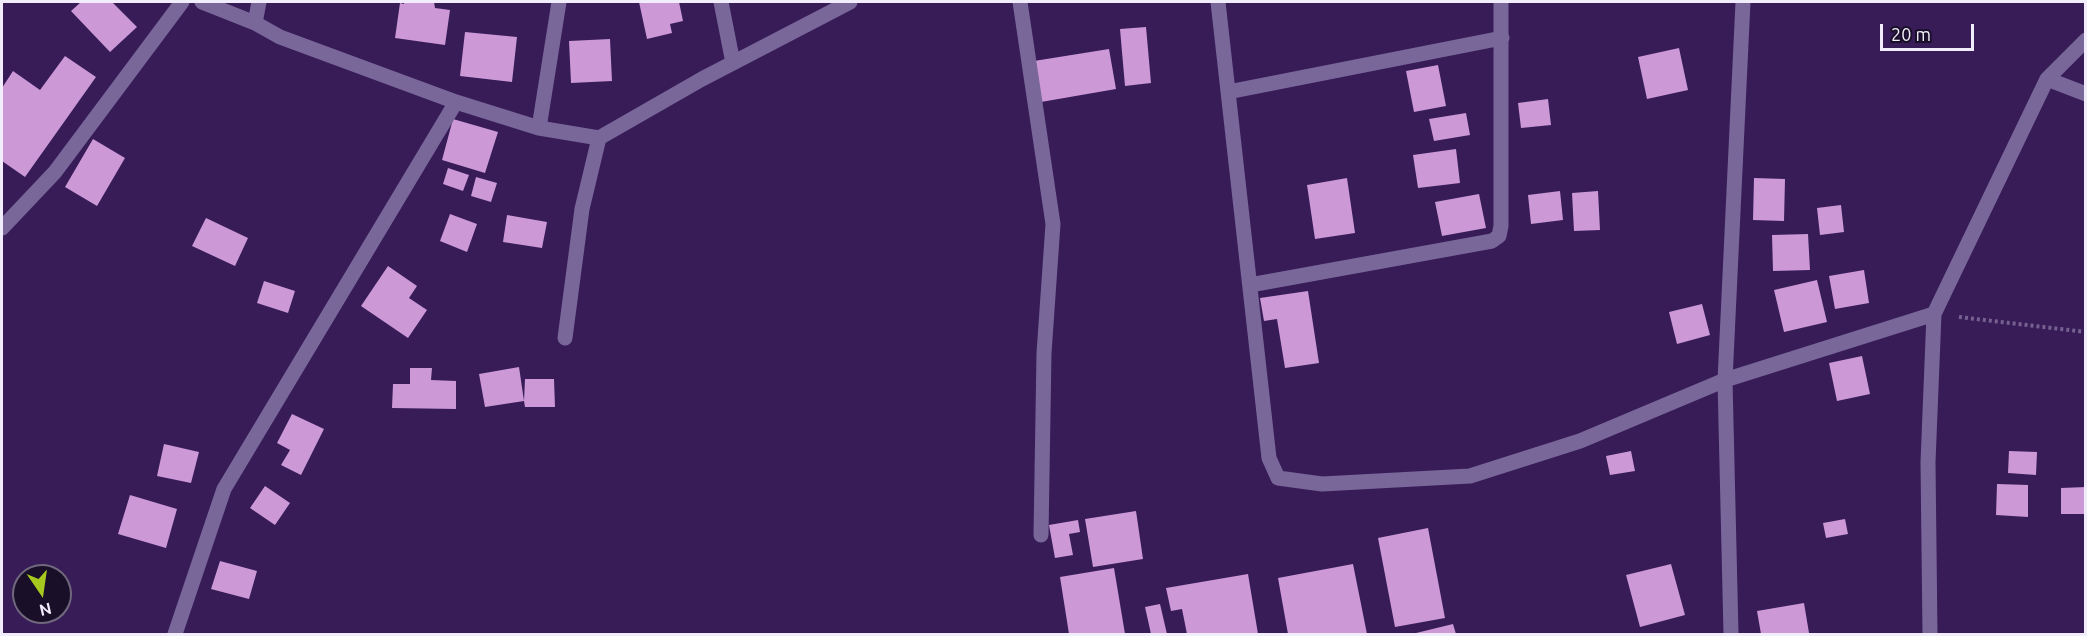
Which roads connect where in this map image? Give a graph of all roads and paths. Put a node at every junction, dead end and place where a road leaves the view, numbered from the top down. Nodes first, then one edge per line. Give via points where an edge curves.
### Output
1 (182, 2) edge
2 (202, 2) edge
3 (259, 2) edge
4 (559, 2) edge
5 (721, 2) edge
6 (850, 2) edge
7 (1020, 2) edge
8 (1218, 2) edge
9 (1501, 2) edge
10 (1743, 2) edge
11 (255, 23) junction
12 (1502, 38) junction
13 (2085, 40) edge
14 (734, 63) junction
15 (2047, 79) junction
16 (1228, 92) junction
17 (2085, 94) edge
18 (456, 102) junction
19 (538, 128) junction
20 (599, 138) junction
21 (2, 228) edge
22 (1250, 285) junction
23 (1934, 314) junction
24 (2085, 332) edge
25 (566, 338) dead end
26 (1725, 380) junction
27 (1041, 535) dead end
28 (175, 634) edge
29 (1731, 634) edge
30 (1930, 634) edge

1 - 21 street via 55,172
2 - 11 street
3 - 11 street
4 - 19 street
5 - 14 street
6 - 14 street
7 - 27 street via 1053,224 1044,353
8 - 16 street
9 - 12 street
10 - 26 street
11 - 18 street via 280,37
12 - 16 street
12 - 22 street via 1499,236 1492,241
13 - 15 street
14 - 20 street
15 - 17 street
15 - 23 street
16 - 22 street
18 - 19 street
18 - 28 street via 224,489
19 - 20 street
20 - 25 street via 582,209
22 - 26 street via 1269,458 1278,478 1322,484 1470,476 1580,441
23 - 24 path
23 - 26 street
23 - 30 street via 1928,462
26 - 29 street

